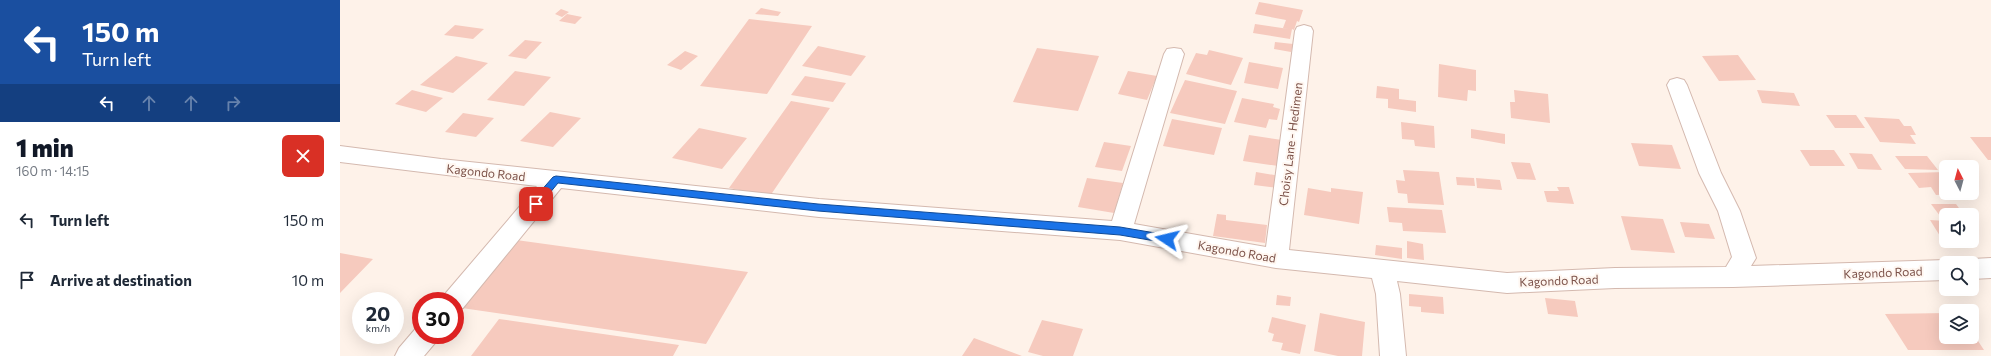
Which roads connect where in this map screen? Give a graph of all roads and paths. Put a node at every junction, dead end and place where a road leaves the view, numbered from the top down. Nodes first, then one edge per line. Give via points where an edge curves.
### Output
1 (1304, 30) dead end
2 (1174, 54) dead end
3 (1677, 85) dead end
4 (340, 154) edge
5 (556, 179) junction
6 (1120, 231) junction
7 (1276, 258) junction
8 (1991, 268) edge
9 (1979, 269) edge
10 (1382, 270) junction
11 (1939, 270) edge
12 (1733, 277) junction
13 (462, 292) edge
14 (418, 344) edge
15 (408, 356) edge
16 (1393, 356) edge

1 - 7 street, Choisy Lane - Hedimen
2 - 6 street
3 - 12 street via 1692,131 1730,211 1738,235 1744,258
4 - 5 street, Kagondo Road via 441,168
5 - 6 street, Kagondo Road via 818,208
5 - 13 street
6 - 7 street, Kagondo Road
7 - 10 street, Kagondo Road
8 - 9 street
10 - 12 street, Kagondo Road via 1507,282
10 - 16 street via 1388,294
11 - 12 street, Kagondo Road
14 - 15 street

